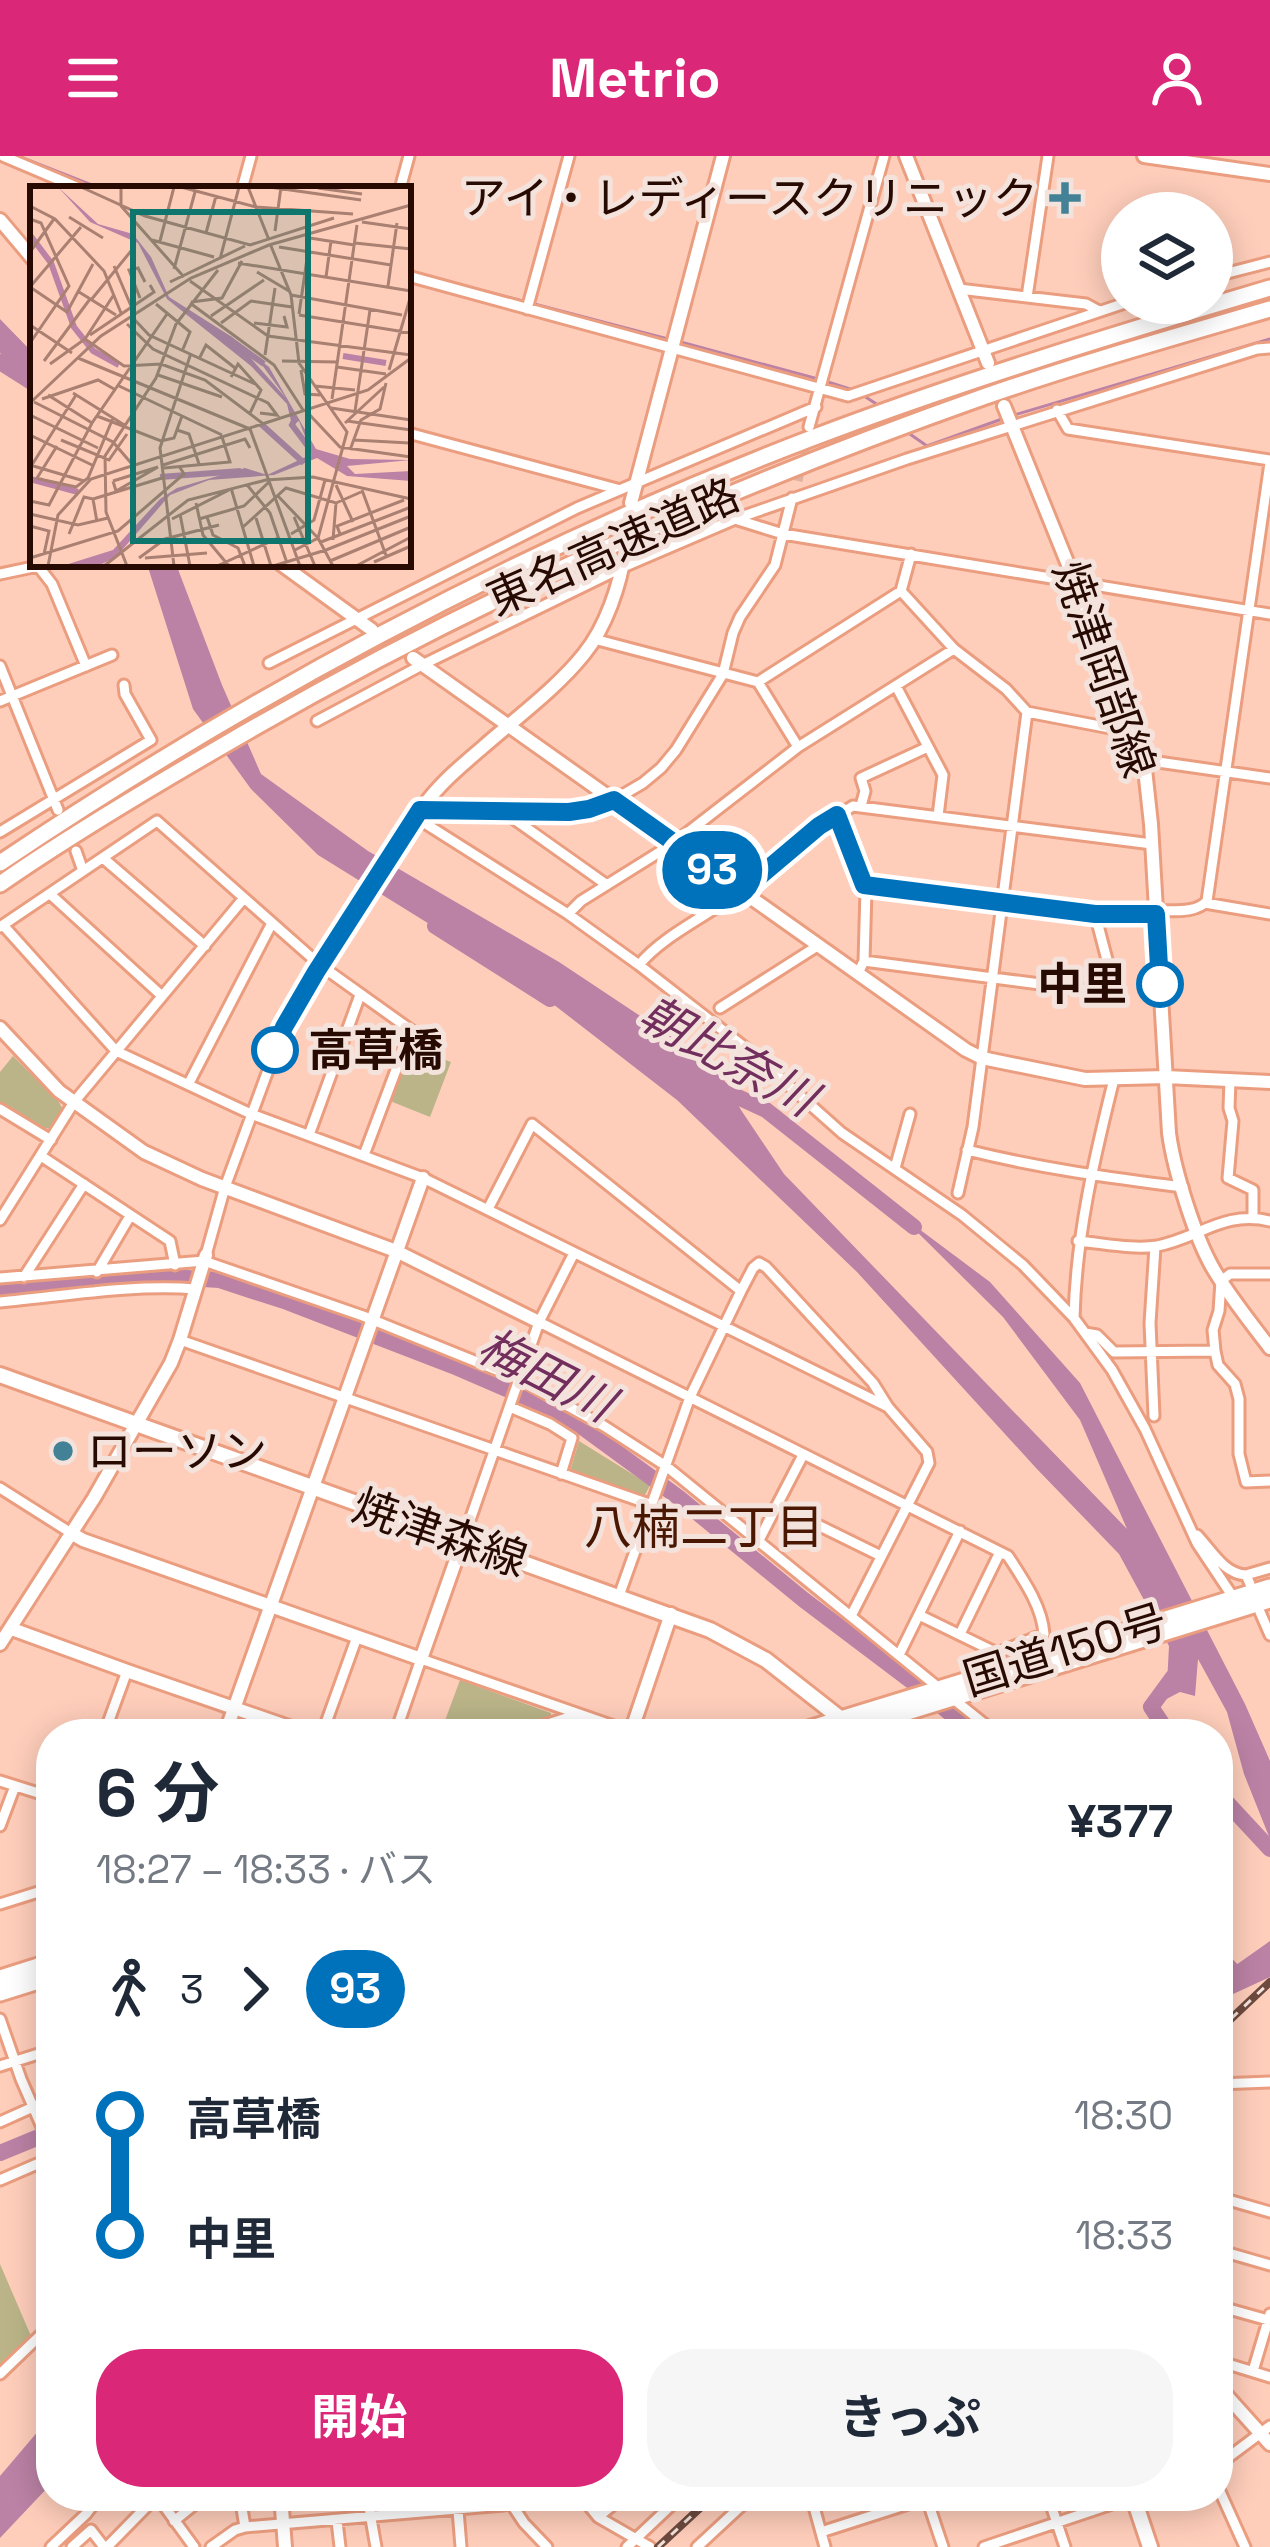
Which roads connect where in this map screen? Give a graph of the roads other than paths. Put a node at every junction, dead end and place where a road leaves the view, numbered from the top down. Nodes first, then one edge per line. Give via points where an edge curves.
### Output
1 (3, 156) edge
2 (251, 156) edge
3 (409, 156) edge
4 (569, 156) edge
5 (723, 156) edge
6 (884, 156) edge
7 (906, 156) edge
8 (1048, 156) edge
9 (1144, 156) edge
10 (1270, 175) edge
11 (74, 186) edge
12 (243, 186) edge
13 (401, 186) edge
14 (0, 220) edge
15 (30, 256) edge
16 (1270, 262) edge
17 (1233, 272) edge
18 (411, 278) edge
19 (1270, 288) edge
20 (959, 289) junction
21 (1028, 297) junction
22 (527, 309) junction
23 (1270, 309) edge
24 (1099, 311) joint
25 (673, 340) junction
26 (1270, 348) edge
27 (986, 356) junction
28 (822, 387) junction
29 (1004, 406) dead end
30 (816, 407) junction
31 (1057, 410) junction
32 (1012, 426) junction
33 (809, 427) tunnel mouth
34 (411, 434) edge
35 (1270, 461) edge
36 (637, 481) junction
37 (798, 481) tunnel mouth
38 (619, 490) junction
39 (796, 496) junction
40 (632, 503) dead end
41 (735, 519) junction
42 (783, 534) junction
43 (625, 551) dead end
44 (910, 554) junction
45 (33, 567) edge
46 (39, 567) edge
47 (622, 567) junction
48 (297, 570) edge
49 (0, 574) edge
50 (1076, 584) junction
51 (902, 591) junction
52 (1250, 611) junction
53 (1270, 614) edge
54 (356, 618) junction
55 (372, 630) dead end
56 (594, 639) junction
57 (954, 649) junction
58 (112, 655) dead end
59 (417, 662) junction
60 (269, 663) dead end
61 (0, 666) edge
62 (86, 666) junction
63 (723, 674) junction
64 (758, 682) junction
65 (124, 685) dead end
66 (896, 686) junction
67 (12, 696) junction
68 (0, 701) edge
69 (1027, 712) junction
70 (316, 722) dead end
71 (508, 725) junction
72 (1136, 733) junction
73 (798, 747) junction
74 (928, 747) junction
75 (1144, 760) junction
76 (1226, 771) junction
77 (1270, 778) edge
78 (55, 797) junction
79 (614, 800) junction
80 (861, 806) junction
81 (58, 810) dead end
82 (504, 812) junction
83 (837, 815) junction
84 (416, 816) junction
85 (938, 816) junction
86 (1012, 825) junction
87 (0, 832) edge
88 (674, 843) junction
89 (1152, 844) junction
90 (76, 851) dead end
91 (103, 858) junction
92 (0, 863) edge
93 (83, 871) junction
94 (0, 884) edge
95 (864, 885) junction
96 (607, 886) junction
97 (742, 891) junction
98 (50, 894) junction
99 (244, 898) junction
100 (1002, 902) junction
101 (1205, 903) junction
102 (1156, 912) junction
103 (568, 914) junction
104 (1095, 914) junction
105 (1270, 914) edge
106 (272, 923) junction
107 (2, 926) edge
108 (819, 945) junction
109 (205, 946) junction
110 (320, 965) junction
111 (639, 965) junction
112 (861, 967) junction
113 (992, 978) junction
114 (361, 995) junction
115 (162, 996) junction
116 (720, 1008) dead end
117 (0, 1028) edge
118 (116, 1051) junction
119 (982, 1058) junction
120 (1166, 1077) junction
121 (1114, 1079) junction
122 (1230, 1080) junction
123 (1270, 1082) edge
124 (189, 1084) junction
125 (74, 1102) junction
126 (0, 1109) edge
127 (250, 1114) junction
128 (910, 1114) dead end
129 (309, 1135) junction
130 (51, 1140) junction
131 (967, 1150) junction
132 (364, 1155) junction
133 (40, 1156) junction
134 (896, 1168) junction
135 (1090, 1176) junction
136 (423, 1178) junction
137 (84, 1184) junction
138 (225, 1187) junction
139 (1183, 1187) junction
140 (958, 1192) dead end
141 (488, 1209) junction
142 (130, 1216) junction
143 (1252, 1217) junction
144 (0, 1220) edge
145 (1270, 1221) edge
146 (1197, 1232) junction
147 (1078, 1241) junction
148 (1154, 1247) junction
149 (396, 1251) junction
150 (574, 1253) junction
151 (204, 1261) junction
152 (175, 1264) junction
153 (97, 1272) junction
154 (1270, 1274) edge
155 (24, 1277) junction
156 (0, 1278) edge
157 (1221, 1281) junction
158 (196, 1287) junction
159 (741, 1291) junction
160 (0, 1302) edge
161 (1074, 1318) junction
162 (371, 1322) junction
163 (539, 1322) junction
164 (724, 1327) junction
165 (1085, 1333) junction
166 (180, 1340) junction
167 (1270, 1348) edge
168 (1215, 1351) junction
169 (1151, 1352) junction
170 (0, 1375) edge
171 (519, 1381) junction
172 (344, 1397) junction
173 (691, 1397) junction
174 (510, 1406) junction
175 (889, 1407) junction
176 (1154, 1416) dead end
177 (136, 1426) junction
178 (494, 1451) junction
179 (802, 1455) junction
180 (665, 1469) junction
181 (560, 1474) junction
182 (1270, 1481) edge
183 (0, 1488) edge
184 (312, 1488) junction
185 (653, 1502) junction
186 (778, 1505) junction
187 (907, 1506) junction
188 (1189, 1528) junction
189 (960, 1532) junction
190 (71, 1533) junction
191 (463, 1540) junction
192 (758, 1542) junction
193 (1000, 1552) junction
194 (881, 1556) junction
195 (1270, 1568) edge
196 (1270, 1587) edge
197 (620, 1596) junction
198 (1227, 1605) junction
199 (1265, 1606) edge
200 (270, 1607) junction
201 (671, 1614) junction
202 (919, 1615) junction
203 (851, 1616) junction
204 (12, 1628) junction
205 (960, 1634) junction
206 (1270, 1635) edge
207 (357, 1637) junction
208 (0, 1644) edge
209 (899, 1655) junction
210 (421, 1659) junction
211 (127, 1672) junction
212 (942, 1694) junction
213 (234, 1708) junction
214 (579, 1714) junction
215 (110, 1719) edge
216 (230, 1719) edge
217 (266, 1719) edge
218 (327, 1719) edge
219 (399, 1719) edge
220 (564, 1719) edge
221 (593, 1719) edge
222 (637, 1719) edge
223 (835, 1719) edge
224 (873, 1719) edge
225 (976, 1719) edge
226 (0, 1781) edge
227 (15, 1786) junction
228 (36, 1792) edge
229 (0, 1826) edge
230 (36, 1892) edge
231 (0, 1904) edge
232 (36, 1967) edge
233 (0, 1978) edge
234 (36, 1982) edge
235 (0, 1993) edge
236 (0, 2019) edge
237 (36, 2055) edge
238 (14, 2062) junction
239 (0, 2066) edge
240 (1270, 2082) edge
241 (1233, 2083) edge
242 (35, 2112) joint
243 (0, 2122) edge
244 (36, 2164) edge
245 (0, 2180) edge
246 (1233, 2201) edge
247 (1270, 2212) edge
248 (1233, 2254) edge
249 (1270, 2265) edge
250 (1233, 2309) edge
251 (1269, 2317) edge
252 (36, 2339) edge
253 (1233, 2366) edge
254 (1252, 2372) junction
255 (0, 2374) edge
256 (1270, 2377) edge
257 (1233, 2401) edge
258 (1267, 2435) edge
259 (1233, 2456) edge
260 (88, 2511) edge
261 (142, 2511) edge
262 (167, 2511) edge
263 (187, 2511) edge
264 (242, 2511) edge
265 (282, 2511) edge
266 (370, 2511) edge
267 (447, 2511) edge
268 (458, 2511) edge
269 (521, 2511) edge
270 (593, 2511) edge
271 (605, 2511) edge
272 (665, 2511) edge
273 (736, 2511) edge
274 (815, 2511) edge
275 (885, 2511) edge
276 (932, 2511) edge
277 (1053, 2511) edge
278 (1093, 2511) edge
279 (1139, 2511) edge
280 (1229, 2511) edge
281 (598, 2517) junction
282 (371, 2518) junction
283 (174, 2521) junction
284 (337, 2521) junction
285 (1058, 2524) junction
286 (283, 2525) junction
287 (245, 2528) junction
288 (821, 2532) junction
289 (631, 2543) edge
290 (51, 2547) edge
291 (72, 2547) edge
292 (105, 2547) edge
293 (194, 2547) edge
294 (211, 2547) edge
295 (285, 2547) edge
296 (340, 2547) edge
297 (376, 2547) edge
298 (461, 2547) edge
299 (547, 2547) edge
300 (650, 2547) edge
301 (697, 2547) edge
302 (825, 2547) edge
303 (943, 2547) edge
304 (984, 2547) edge
305 (1065, 2547) edge
306 (1150, 2547) edge
307 (1245, 2547) edge

1 - 11 street
2 - 12 street
3 - 13 street
4 - 22 street
5 - 25 street
6 - 28 street
7 - 20 street
8 - 21 street
9 - 10 street
14 - 15 street
16 - 17 street
18 - 22 street
19 - 92 highway, 東名高速道路 via 980,379 663,500 472,588 274,694
20 - 21 street
20 - 27 street
21 - 24 street
22 - 25 street
23 - 94 highway, 東名高速道路 via 985,397 688,510 285,709
24 - 27 street
25 - 28 street
25 - 36 street
26 - 31 street
27 - 28 street via 848,396
28 - 30 street
29 - 32 street, 焼津岡部線
30 - 33 street
30 - 36 street
31 - 32 street
31 - 35 street via 1067,429
32 - 39 street
32 - 50 street, 焼津岡部線
34 - 38 street
35 - 52 street
36 - 38 street
36 - 40 street
37 - 39 street
38 - 54 street
39 - 41 street
39 - 42 street
41 - 42 street
41 - 47 street
42 - 44 street
42 - 63 street via 775,565 733,633
43 - 47 street
44 - 50 street
44 - 51 street
45 - 49 street
46 - 62 street
47 - 56 street
47 - 59 street
48 - 54 street
50 - 52 street
50 - 72 street, 焼津岡部線
51 - 57 street
51 - 64 street
52 - 53 street
52 - 76 street
54 - 55 street
54 - 60 street
56 - 63 street
56 - 71 street
57 - 66 street
57 - 69 street
58 - 62 street
59 - 70 street
59 - 71 street
61 - 67 street
62 - 67 street
63 - 64 street
63 - 79 street via 661,768
64 - 73 street
65 - 78 street via 151,740
66 - 73 street
66 - 74 street
67 - 68 street
67 - 78 street
69 - 72 street
69 - 86 street
71 - 79 street
71 - 84 street
72 - 75 street, 焼津岡部線
73 - 88 street
74 - 80 street via 861,778
74 - 85 street via 943,776
75 - 76 street
75 - 89 street, 焼津岡部線
76 - 77 street
76 - 101 street
78 - 81 street
78 - 87 street
79 - 82 street via 569,812
79 - 88 street
80 - 83 street
80 - 85 street
82 - 84 street
82 - 96 street
83 - 95 street
83 - 97 street
84 - 103 street
84 - 110 street
85 - 86 street
86 - 89 street
86 - 100 street
88 - 96 street
88 - 97 street
89 - 102 street, 焼津岡部線
90 - 93 street
91 - 93 street
91 - 99 street via 157,821
91 - 109 street
93 - 98 street
95 - 100 street
95 - 112 street
96 - 103 street
97 - 108 street
97 - 111 street
98 - 107 street
98 - 115 street
99 - 106 street
99 - 109 street
100 - 104 street
100 - 113 street
101 - 102 street
101 - 105 street
102 - 104 street
102 - 120 street, 焼津岡部線
103 - 111 street
104 - 113 street via 1116,994
106 - 110 street
106 - 124 street
107 - 118 street
108 - 112 street
108 - 116 street
109 - 115 street
110 - 114 street
110 - 127 street via 284,1027
111 - 134 street via 842,1133
112 - 113 street
112 - 119 street
113 - 119 street
114 - 129 street
114 - 132 street via 411,1030
115 - 118 street
117 - 125 street
118 - 124 street
118 - 125 street
119 - 121 street
119 - 131 street
120 - 121 street
120 - 122 street
120 - 139 street, 焼津岡部線
121 - 135 street
122 - 123 street
122 - 143 street via 1228,1178 1253,1190
124 - 127 street
125 - 130 street
125 - 138 street via 144,1152
126 - 130 street
127 - 129 street
127 - 138 street
128 - 134 street
129 - 132 street
130 - 133 street
131 - 135 street
131 - 140 street
132 - 136 street
133 - 137 street
133 - 144 street
134 - 161 street via 988,1235
135 - 139 street
135 - 147 street
136 - 141 street
136 - 149 street
137 - 142 street
137 - 155 street
138 - 149 street
138 - 151 street
139 - 146 street, 焼津岡部線
141 - 150 street
141 - 159 street via 532,1124
142 - 152 street via 170,1240
142 - 153 street
143 - 145 street
143 - 146 street
146 - 148 street
146 - 157 street, 焼津岡部線
147 - 148 street
147 - 161 street
148 - 169 street
149 - 162 street
149 - 163 street
150 - 163 street
150 - 164 street
151 - 152 street
151 - 158 street
151 - 162 street
152 - 153 street
153 - 155 street
154 - 157 street
155 - 156 street
157 - 167 street, 焼津岡部線
157 - 168 street
158 - 160 street
158 - 166 street
159 - 164 street
159 - 175 street via 753,1268 766,1267
161 - 165 street
162 - 171 street
162 - 172 street
163 - 171 street
163 - 173 street
164 - 173 street
164 - 175 street
165 - 169 street via 1114,1352
165 - 188 street via 1130,1401
166 - 172 street
166 - 177 street
168 - 169 street
168 - 182 street via 1239,1399 1246,1482
169 - 176 street
170 - 177 main road, 焼津森線
171 - 174 street
171 - 180 street
172 - 178 street
172 - 184 street
173 - 179 street
173 - 180 street
174 - 178 street
174 - 181 street via 569,1434
175 - 187 street via 929,1463
177 - 184 main road, 焼津森線
177 - 190 street
178 - 181 street
178 - 191 street
179 - 186 street
179 - 187 street
180 - 185 street
180 - 192 street
181 - 185 street
183 - 190 street
184 - 191 main road, 焼津森線
184 - 200 street
185 - 197 street
186 - 192 street
186 - 194 street
187 - 189 street
187 - 194 street
188 - 195 street via 1248,1580
188 - 198 street
189 - 193 street
189 - 202 street
190 - 200 street
190 - 204 street
191 - 197 main road, 焼津森線
191 - 210 street
192 - 203 street
193 - 205 street
193 - 205 street via 1036,1603 1044,1634 997,1653
194 - 203 street
196 - 198 highway, 国道150号
197 - 201 main road, 焼津森線
198 - 199 highway, 国道150号
198 - 212 highway, 国道150号
199 - 206 street
200 - 207 street
200 - 213 street
201 - 222 street
201 - 223 main road, 焼津森線 via 766,1660
202 - 205 street
202 - 209 street
203 - 209 street
204 - 208 street
204 - 211 street
207 - 210 street
207 - 218 street
209 - 212 street
210 - 214 street
210 - 219 street
211 - 213 street
211 - 215 street
212 - 224 highway, 国道150号
212 - 225 street
213 - 216 street
213 - 217 street
214 - 220 street
214 - 221 street
226 - 227 street
227 - 228 street
227 - 229 street
230 - 231 street
232 - 233 highway
234 - 235 highway
236 - 238 street
237 - 238 street
238 - 239 street
238 - 242 street
240 - 241 street
242 - 243 street
244 - 245 street
246 - 247 street
248 - 249 street
250 - 251 street
251 - 254 street
252 - 255 street
253 - 254 street
254 - 256 street
257 - 258 street
258 - 259 street
260 - 290 street
261 - 292 street
262 - 283 street
263 - 283 street
264 - 287 street
265 - 286 street
266 - 282 street
267 - 282 street
268 - 298 street
269 - 299 street
270 - 281 street
271 - 281 street
272 - 289 street
273 - 301 street
274 - 288 street
275 - 288 street
276 - 303 street
277 - 285 street
278 - 285 street
279 - 306 main road
280 - 307 street
281 - 289 street
282 - 284 street
282 - 297 street
283 - 293 street
284 - 286 street
284 - 296 street
285 - 304 street
285 - 305 street
286 - 287 street
286 - 295 street
287 - 294 street
288 - 302 street
289 - 300 street
291 - 292 street via 91,2530

